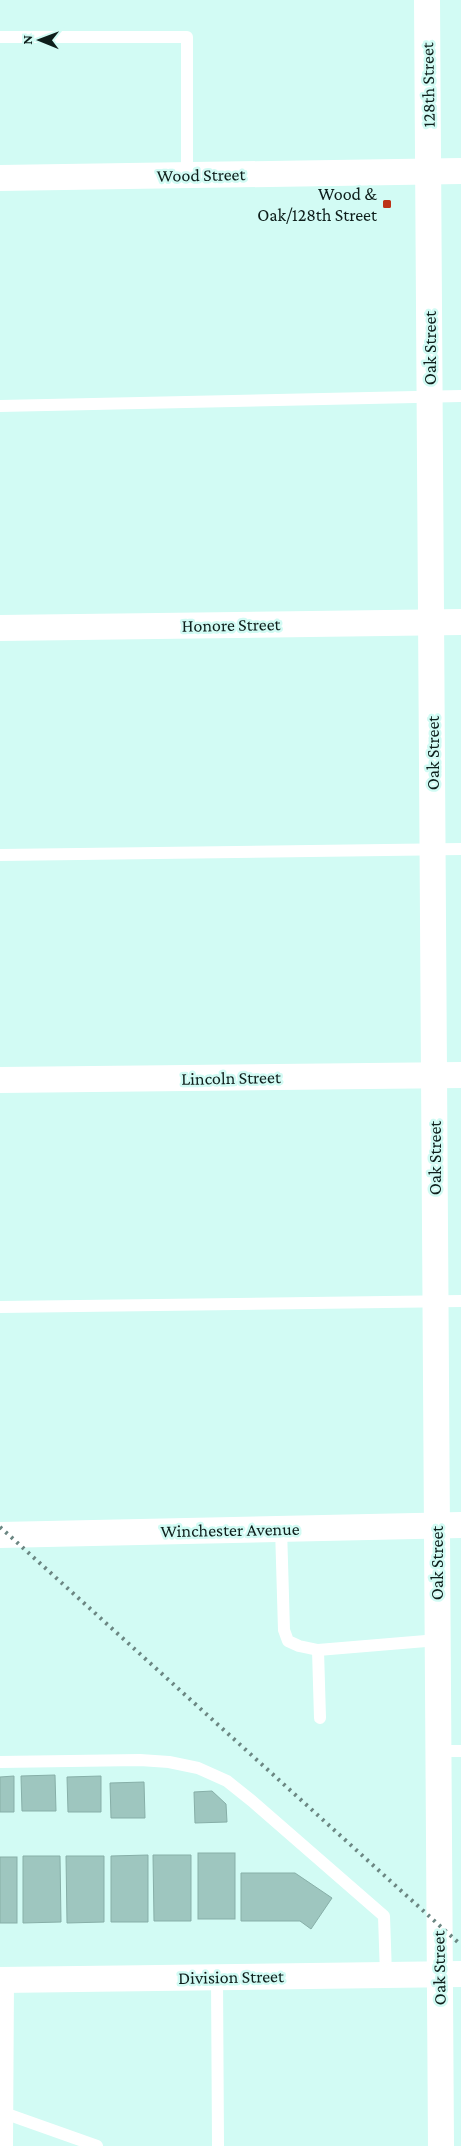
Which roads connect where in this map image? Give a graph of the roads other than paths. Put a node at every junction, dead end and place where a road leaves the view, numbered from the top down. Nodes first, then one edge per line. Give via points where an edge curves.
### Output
1 (427, 0) edge
2 (0, 37) edge
3 (461, 170) edge
4 (429, 171) junction
5 (187, 175) junction
6 (0, 178) edge
7 (461, 396) edge
8 (430, 397) junction
9 (0, 406) edge
10 (432, 622) junction
11 (461, 622) edge
12 (0, 628) edge
13 (433, 849) junction
14 (461, 849) edge
15 (0, 855) edge
16 (461, 1075) edge
17 (434, 1076) junction
18 (0, 1080) edge
19 (448, 1301) edge
20 (0, 1307) edge
21 (449, 1525) edge
22 (281, 1528) junction
23 (0, 1535) edge
24 (438, 1640) junction
25 (318, 1650) junction
26 (320, 1718) dead end
27 (450, 1751) edge
28 (0, 1762) edge
29 (450, 1974) edge
30 (386, 1975) junction
31 (218, 1977) junction
32 (0, 1980) edge
33 (1, 2112) edge
34 (0, 2146) edge
35 (97, 2146) edge
36 (218, 2146) edge
37 (441, 2146) edge

1 - 4 street, 128th Street
2 - 5 lane via 187,37
3 - 4 street, Wood Street
4 - 5 street, Wood Street
4 - 8 street, Oak Street
5 - 6 street, Wood Street
7 - 8 lane
8 - 9 lane
8 - 10 street, Oak Street
10 - 11 street, Honore Street
10 - 12 street, Honore Street
10 - 13 street, Oak Street
13 - 14 lane
13 - 15 lane
13 - 17 street, Oak Street
16 - 17 street, Lincoln Street
17 - 18 street, Lincoln Street
17 - 19 street, Oak Street
19 - 20 lane
19 - 21 street, Oak Street
21 - 22 street, Winchester Avenue
21 - 24 street, Oak Street
22 - 23 street, Winchester Avenue
22 - 25 lane via 284,1630 288,1641
24 - 25 lane
24 - 27 street, Oak Street
25 - 26 lane
27 - 29 street, Oak Street
28 - 30 lane via 170,1762 198,1768 227,1781 384,1916
29 - 30 street, Division Street
29 - 37 street, Oak Street
30 - 31 street, Division Street
31 - 32 street, Division Street
31 - 36 lane
32 - 33 street
33 - 34 street
33 - 35 lane

